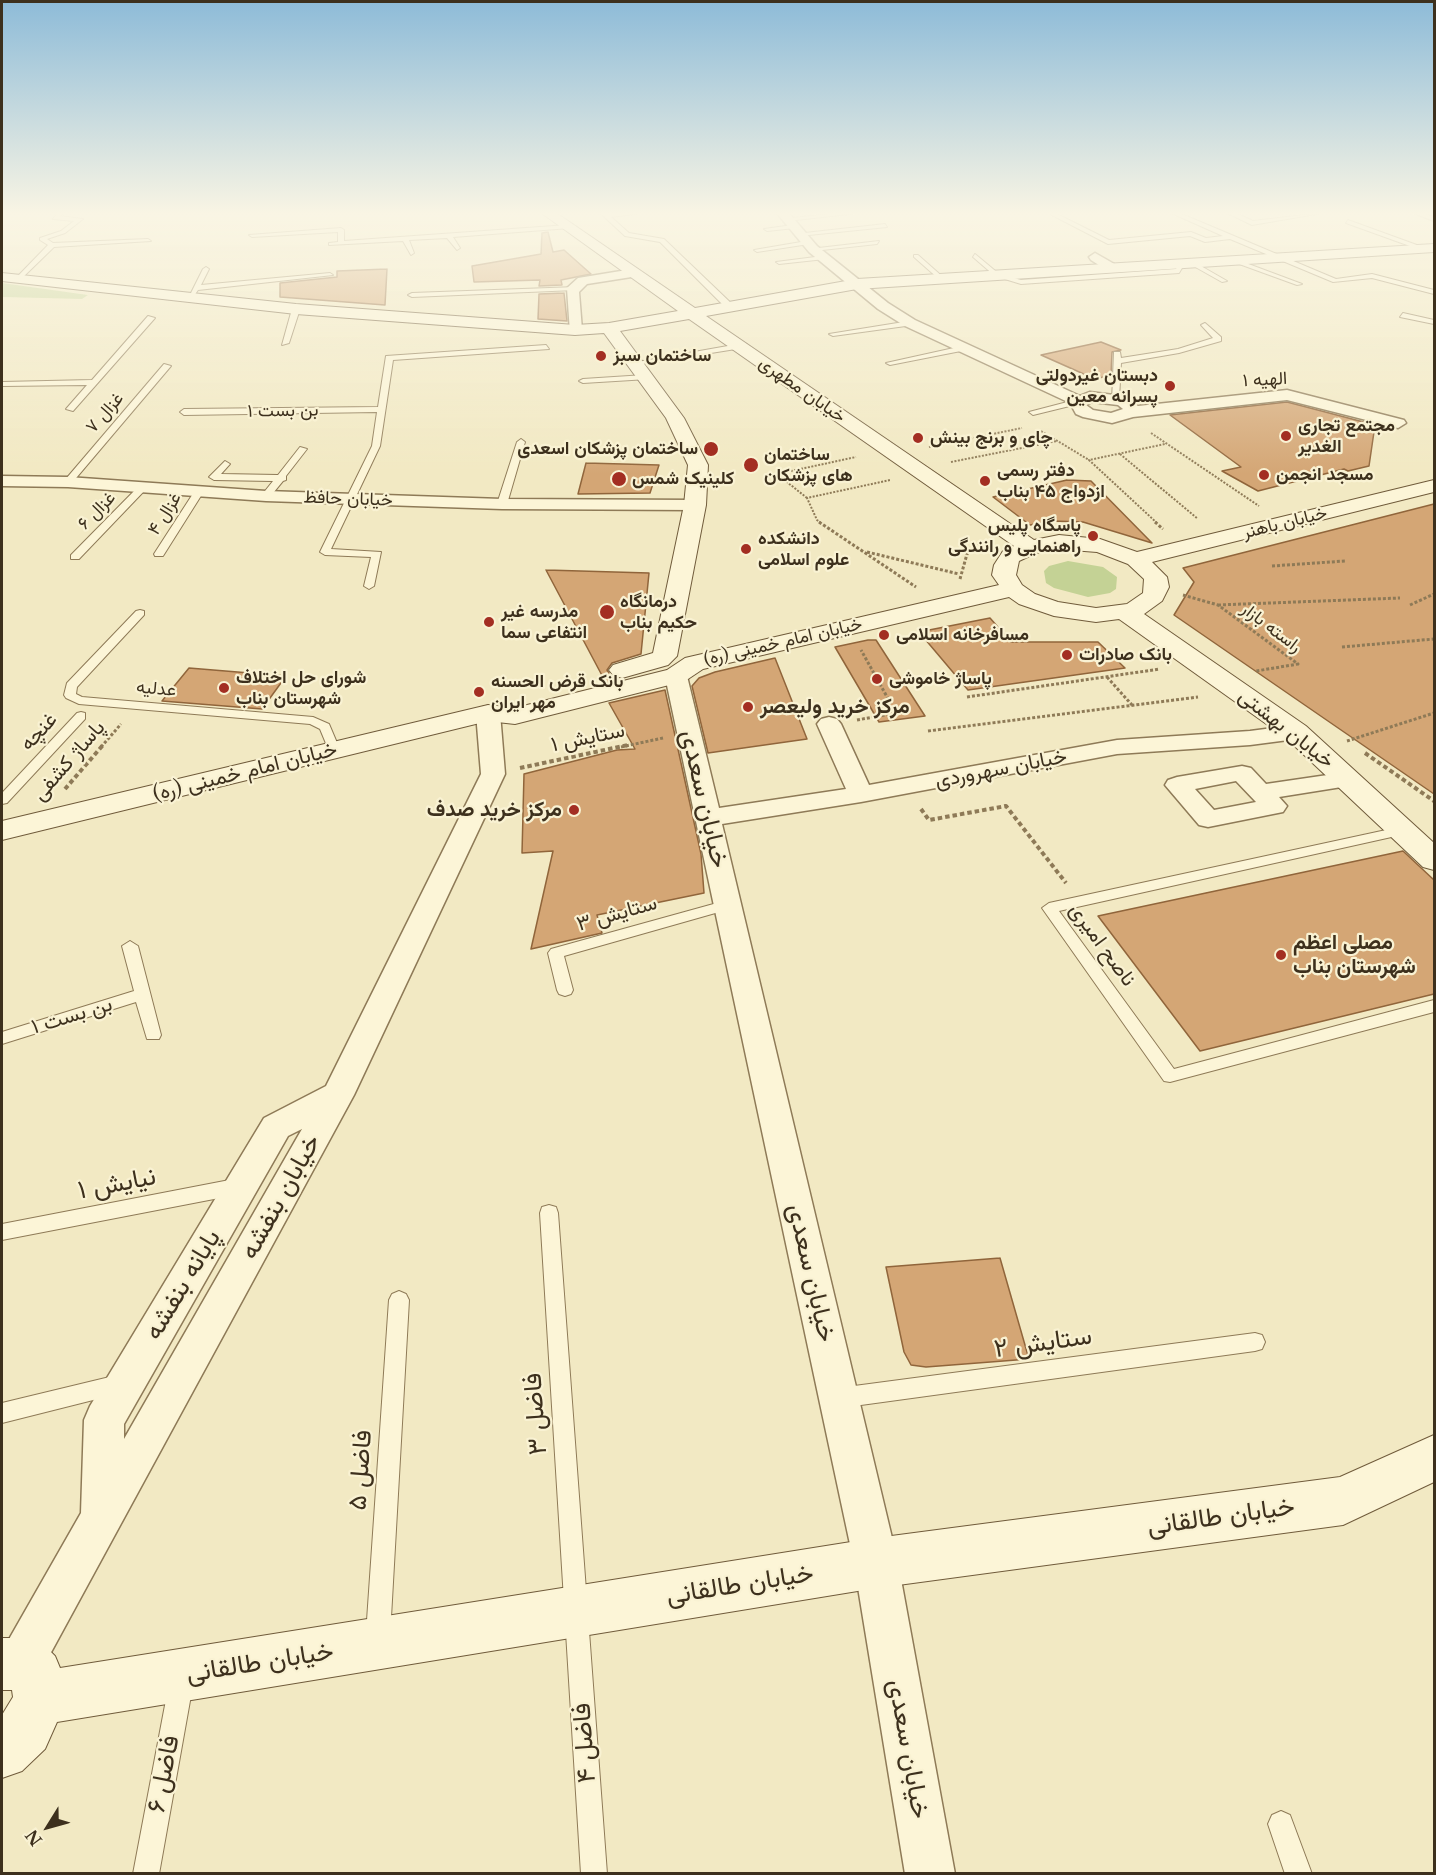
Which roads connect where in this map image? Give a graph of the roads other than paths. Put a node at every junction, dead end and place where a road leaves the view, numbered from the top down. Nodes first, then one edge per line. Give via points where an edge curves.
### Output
1 (235, 300) edge
2 (573, 300) edge
3 (671, 300) edge
4 (722, 300) edge
5 (756, 300) edge
6 (875, 300) edge
7 (727, 304) junction
8 (296, 309) junction
9 (692, 314) junction
10 (1403, 315) dead end
11 (151, 318) dead end
12 (910, 322) junction
13 (1434, 322) edge
14 (1205, 325) dead end
15 (609, 328) junction
16 (575, 330) junction
17 (833, 334) dead end
18 (285, 344) dead end
19 (739, 346) junction
20 (546, 347) dead end
21 (963, 348) junction
22 (890, 363) dead end
23 (167, 366) dead end
24 (641, 370) junction
25 (583, 381) dead end
26 (93, 382) junction
27 (2, 384) edge
28 (1115, 399) junction
29 (1084, 408) junction
30 (70, 409) dead end
31 (382, 409) junction
32 (184, 412) dead end
33 (1033, 412) dead end
34 (1128, 414) junction
35 (1398, 423) dead end
36 (521, 442) dead end
37 (303, 449) dead end
38 (225, 464) dead end
39 (283, 478) junction
40 (2, 481) edge
41 (68, 482) junction
42 (1434, 487) edge
43 (142, 488) junction
44 (199, 491) junction
45 (266, 496) junction
46 (351, 499) junction
47 (502, 504) junction
48 (694, 505) junction
49 (1020, 540) junction
50 (159, 554) dead end
51 (75, 557) dead end
52 (1136, 559) junction
53 (369, 586) dead end
54 (1013, 589) junction
55 (968, 592) junction
56 (1125, 612) junction
57 (140, 613) dead end
58 (673, 668) junction
59 (488, 713) junction
60 (81, 716) dead end
61 (829, 724) road end
62 (1296, 732) junction
63 (334, 750) junction
64 (1348, 779) junction
65 (1261, 792) dead end
66 (861, 794) junction
67 (2, 800) edge
68 (708, 818) junction
69 (2, 831) edge
70 (1400, 831) junction
71 (1434, 860) edge
72 (728, 905) junction
73 (130, 946) dead end
74 (565, 990) dead end
75 (142, 994) junction
76 (1434, 1006) edge
77 (153, 1035) dead end
78 (2, 1038) edge
79 (338, 1095) junction
80 (243, 1185) junction
81 (549, 1213) dead end
82 (2, 1232) edge
83 (399, 1300) dead end
84 (1255, 1342) dead end
85 (126, 1383) junction
86 (839, 1398) junction
87 (2, 1413) edge
88 (1434, 1458) edge
89 (102, 1517) junction
90 (876, 1563) junction
91 (576, 1612) junction
92 (378, 1644) junction
93 (20, 1675) edge
94 (183, 1675) junction
95 (2, 1751) edge
96 (1281, 1824) dead end
97 (146, 1874) edge
98 (594, 1874) edge
99 (930, 1874) edge
100 (1299, 1874) edge

1 - 8 main road
2 - 16 street
3 - 9 main road, خیابان مطهری
4 - 7 lane
5 - 7 main road
6 - 12 street
7 - 9 main road
8 - 16 main road
8 - 18 lane
9 - 15 main road
9 - 19 main road, خیابان مطهری
10 - 13 lane
11 - 26 lane
12 - 17 lane
12 - 21 street
14 - 28 lane via 1218,339 1179,351 1117,358
15 - 16 main road
15 - 24 main road
19 - 24 lane
19 - 49 main road, خیابان مطهری
20 - 31 lane via 389,358
21 - 22 lane
21 - 29 street
23 - 41 lane, غزال ۷
24 - 25 lane
24 - 48 main road via 675,418 698,465
26 - 27 lane
26 - 30 lane
28 - 29 street via 1090,397
28 - 34 street via 1130,406
29 - 33 lane
29 - 34 street, الهیه ۱ via 1112,418
31 - 32 lane, بن بست ۱
31 - 46 lane via 376,446
34 - 35 street, الهیه ۱ via 1287,395
36 - 47 lane
37 - 39 lane
38 - 39 lane via 214,477
39 - 45 lane
40 - 41 street, خیابان حافظ
41 - 43 street, خیابان حافظ
42 - 52 main road, خیابان باهنر
43 - 44 street, خیابان حافظ
43 - 51 lane, غزال ۶
44 - 45 street, خیابان حافظ
44 - 50 lane, غزال ۴
45 - 46 street, خیابان حافظ
46 - 47 street, خیابان حافظ
46 - 53 lane via 325,552 377,554
47 - 48 street, خیابان حافظ
48 - 58 main road via 664,656
49 - 52 main road via 1084,543
49 - 54 main road via 1005,565 1004,575
49 - 55 main road via 1007,542 993,552 985,564 985,584
52 - 56 main road via 1152,572 1157,586 1146,603
54 - 55 main road, خیابان امام خمینی (ره)
54 - 56 main road via 1036,603 1064,612
55 - 58 main road, خیابان امام خمینی (ره)
56 - 62 main road, خیابان بهشتی
57 - 63 lane, عدلیه via 71,686 70,695 79,700 313,721 324,727
58 - 59 main road, خیابان امام خمینی (ره) via 515,716
58 - 68 street, خیابان سعدی
59 - 63 main road, خیابان امام خمینی (ره)
59 - 79 street, خیابان بنفشه via 493,774
60 - 67 lane, غنچه
61 - 66 street
62 - 64 main road, خیابان بهشتی
62 - 66 street, خیابان سهروردی via 1118,747
63 - 69 main road, خیابان امام خمینی (ره)
64 - 65 street
64 - 70 main road, خیابان بهشتی
66 - 68 street, خیابان سهروردی
68 - 72 street, خیابان سعدی
70 - 71 main road, خیابان بهشتی
70 - 76 lane, ناصح امیری via 1050,908 1170,1076
72 - 74 lane, ستایش ۳ via 556,953
72 - 86 street, خیابان سعدی
73 - 75 lane, بن بست ۱
75 - 77 lane, بن بست ۱
75 - 78 lane, بن بست ۱
79 - 80 street, پایانه بنفشه via 276,1127
79 - 89 street, خیابان بنفشه
80 - 82 lane, نیایش ۱
80 - 85 street, پایانه بنفشه
81 - 91 lane, فاضل ۳
83 - 92 lane, فاضل ۵
84 - 86 lane, ستایش ۲
85 - 87 lane
85 - 89 street, پایانه بنفشه via 104,1420
86 - 90 street, خیابان سعدی
88 - 90 main road, خیابان طالقانی via 1343,1501
89 - 93 street, خیابان بنفشه
90 - 91 main road, خیابان طالقانی
90 - 99 street, خیابان سعدی
91 - 92 main road, خیابان طالقانی
91 - 98 lane, فاضل ۴
92 - 94 main road, خیابان طالقانی
93 - 94 main road, خیابان طالقانی
93 - 95 main road via 26,1730
94 - 97 lane, فاضل ۶
96 - 100 lane

